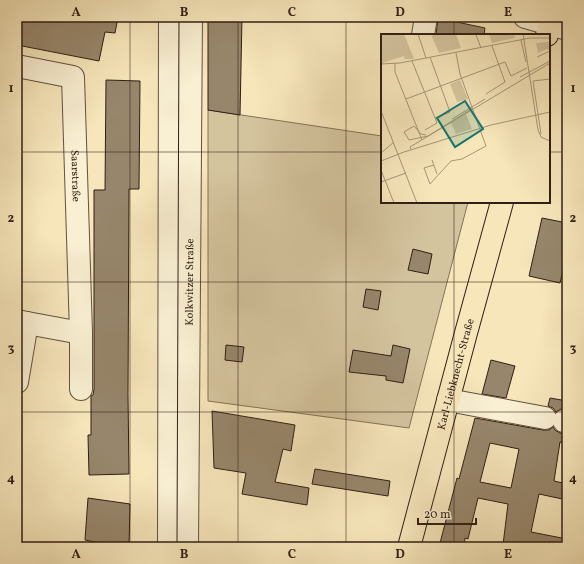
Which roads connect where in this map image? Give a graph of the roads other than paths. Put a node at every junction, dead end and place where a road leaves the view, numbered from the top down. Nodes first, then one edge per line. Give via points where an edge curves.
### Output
1 (160, 17) edge
2 (170, 17) edge
3 (191, 17) edge
4 (426, 17) edge
5 (526, 17) edge
6 (554, 26) edge
7 (423, 34) edge
8 (17, 66) edge
9 (502, 203) edge
10 (22, 322) edge
11 (81, 333) junction
12 (17, 382) edge
13 (81, 389) dead end
14 (448, 400) junction
15 (559, 420) edge
16 (158, 547) edge
17 (169, 547) edge
18 (187, 547) edge
19 (409, 547) edge

1 - 16 street
2 - 17 street
3 - 18 street, Kolkwitzer Straße
4 - 7 street
5 - 6 street
8 - 11 street, Saarstraße via 73,77
9 - 14 main road, Karl-Liebknecht-Straße
10 - 11 street
10 - 12 street
11 - 13 street, Saarstraße
14 - 15 street
14 - 19 main road, Karl-Liebknecht-Straße

